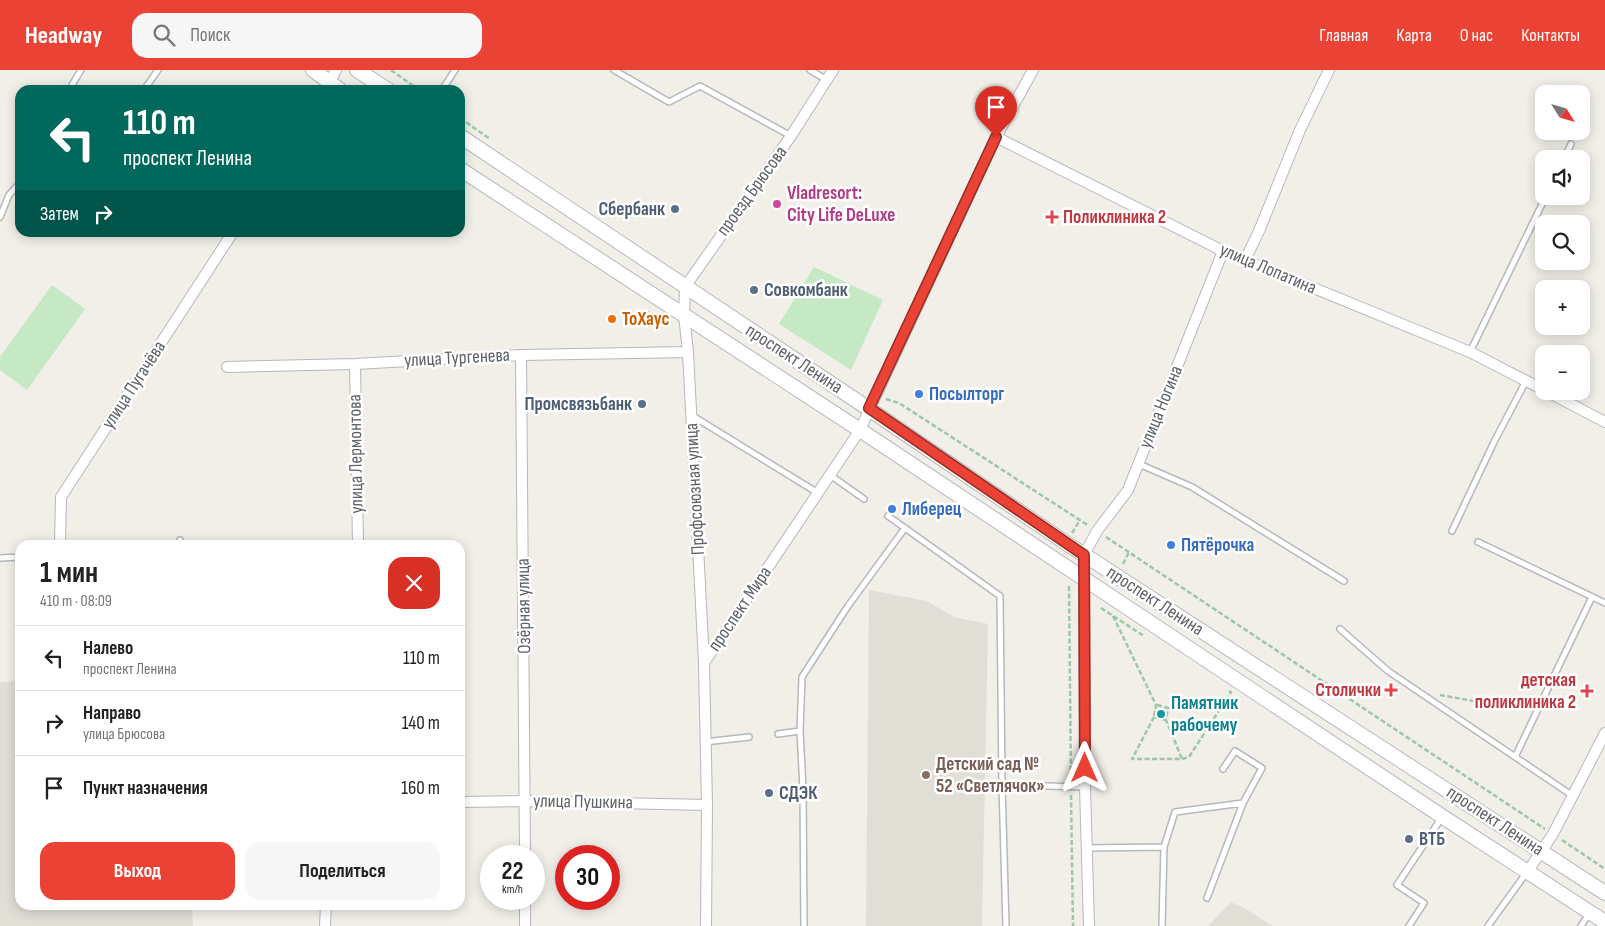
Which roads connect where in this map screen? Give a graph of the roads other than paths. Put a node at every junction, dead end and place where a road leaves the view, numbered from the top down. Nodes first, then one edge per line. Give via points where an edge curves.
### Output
1 (82, 70) edge
2 (158, 70) edge
3 (313, 70) edge
4 (336, 70) edge
5 (358, 70) edge
6 (454, 70) edge
7 (614, 70) edge
8 (810, 70) edge
9 (833, 70) edge
10 (1033, 70) edge
11 (1329, 70) edge
12 (827, 81) junction
13 (73, 85) edge
14 (148, 85) edge
15 (329, 85) edge
16 (333, 85) edge
17 (380, 85) edge
18 (445, 85) edge
19 (791, 136) junction
20 (996, 137) junction
21 (465, 139) edge
22 (1572, 144) dead end
23 (1569, 150) edge
24 (465, 172) edge
25 (15, 188) edge
26 (1542, 205) edge
27 (0, 217) edge
28 (230, 237) edge
29 (1223, 251) junction
30 (1246, 260) junction
31 (685, 287) junction
32 (684, 316) junction
33 (688, 352) junction
34 (1470, 352) junction
35 (521, 355) junction
36 (355, 364) junction
37 (227, 367) dead end
38 (1526, 381) junction
39 (1535, 386) edge
40 (1562, 400) edge
41 (872, 402) junction
42 (691, 415) junction
43 (1605, 422) edge
44 (860, 430) junction
45 (1138, 464) junction
46 (830, 475) junction
47 (818, 493) junction
48 (864, 499) dead end
49 (888, 516) dead end
50 (906, 528) junction
51 (1452, 531) dead end
52 (60, 540) edge
53 (358, 540) edge
54 (1478, 542) dead end
55 (1084, 555) junction
56 (15, 557) edge
57 (0, 558) edge
58 (1083, 577) junction
59 (1344, 581) dead end
60 (1592, 597) junction
61 (1605, 604) edge
62 (1340, 630) dead end
63 (704, 664) junction
64 (800, 731) junction
65 (1605, 733) edge
66 (778, 734) dead end
67 (749, 737) dead end
68 (705, 742) junction
69 (1515, 757) junction
70 (1223, 769) dead end
71 (1002, 785) junction
72 (1084, 787) junction
73 (1573, 797) junction
74 (526, 801) junction
75 (465, 802) edge
76 (1243, 802) junction
77 (707, 805) junction
78 (1443, 817) junction
79 (525, 845) edge
80 (1164, 847) junction
81 (1086, 848) junction
82 (1542, 851) junction
83 (1528, 871) junction
84 (1605, 893) edge
85 (1207, 898) dead end
86 (326, 910) edge
87 (525, 910) edge
88 (1590, 912) junction
89 (1605, 922) edge
90 (325, 926) edge
91 (525, 926) edge
92 (706, 926) edge
93 (804, 926) edge
94 (1006, 926) edge
95 (1089, 926) edge
96 (1162, 926) edge
97 (1409, 926) edge
98 (1488, 926) edge
99 (1581, 926) edge

1 - 13 lane
2 - 14 lane
3 - 15 main road
4 - 16 street
5 - 17 main road
6 - 18 lane
7 - 19 lane via 669,102 700,86
8 - 12 lane
9 - 12 street, проезд Брюсова
10 - 20 street, проспект Мира
11 - 30 street via 1300,130
12 - 19 street, проезд Брюсова
19 - 31 street, проезд Брюсова
20 - 29 street, улица Лопатина
20 - 41 street, проспект Мира
21 - 31 main road, проспект Ленина
22 - 23 lane
24 - 32 main road, проспект Ленина
25 - 27 lane
26 - 34 lane
28 - 52 street, улица Пугачёва via 61,498
29 - 30 street, улица Лопатина
29 - 45 street, улица Ногина
30 - 34 street, улица Лопатина
31 - 32 street
31 - 41 main road, проспект Ленина
32 - 33 street, Профсоюзная улица
32 - 44 main road, проспект Ленина
33 - 35 street, улица Тургенева
33 - 42 street, Профсоюзная улица
34 - 38 street, улица Лопатина
35 - 36 street, улица Тургенева
35 - 74 street, Озёрная улица
36 - 37 street, улица Тургенева
36 - 53 street, улица Лермонтова
38 - 39 street, улица Лопатина
38 - 51 lane
40 - 43 street, улица Лопатина
41 - 44 street, проспект Мира
41 - 55 main road, проспект Ленина
42 - 47 lane
42 - 63 street, Профсоюзная улица
44 - 46 street, проспект Мира
44 - 58 main road, проспект Ленина
45 - 55 street, улица Ногина via 1128,490 1097,531
45 - 59 lane via 1192,487
46 - 47 street, проспект Мира
46 - 48 lane
47 - 63 street, проспект Мира
49 - 50 lane
50 - 64 lane via 848,606 802,677
50 - 71 lane via 1000,596
54 - 60 lane
55 - 58 street
55 - 82 main road, проспект Ленина
56 - 57 lane
58 - 72 street
58 - 78 main road, проспект Ленина
60 - 61 lane
60 - 69 lane
62 - 69 lane via 1388,671
63 - 68 street, проспект Мира
64 - 66 lane
64 - 93 lane
65 - 73 street
67 - 68 lane
68 - 77 street, проспект Мира
69 - 73 lane
70 - 76 lane via 1235,751 1262,768
71 - 72 lane
71 - 94 lane
72 - 81 street
73 - 82 street
74 - 75 street, улица Пушкина
74 - 77 street, улица Пушкина
74 - 79 street, Озёрная улица
76 - 80 lane via 1175,812
76 - 85 lane
77 - 92 street, проспект Мира
78 - 83 main road, проспект Ленина
78 - 97 lane via 1397,885 1424,903
80 - 81 lane
80 - 96 lane
81 - 95 street
82 - 83 street
82 - 84 main road, проспект Ленина
83 - 88 main road, проспект Ленина
83 - 98 lane
86 - 90 street
87 - 91 street
88 - 89 main road, проспект Ленина
88 - 99 lane

